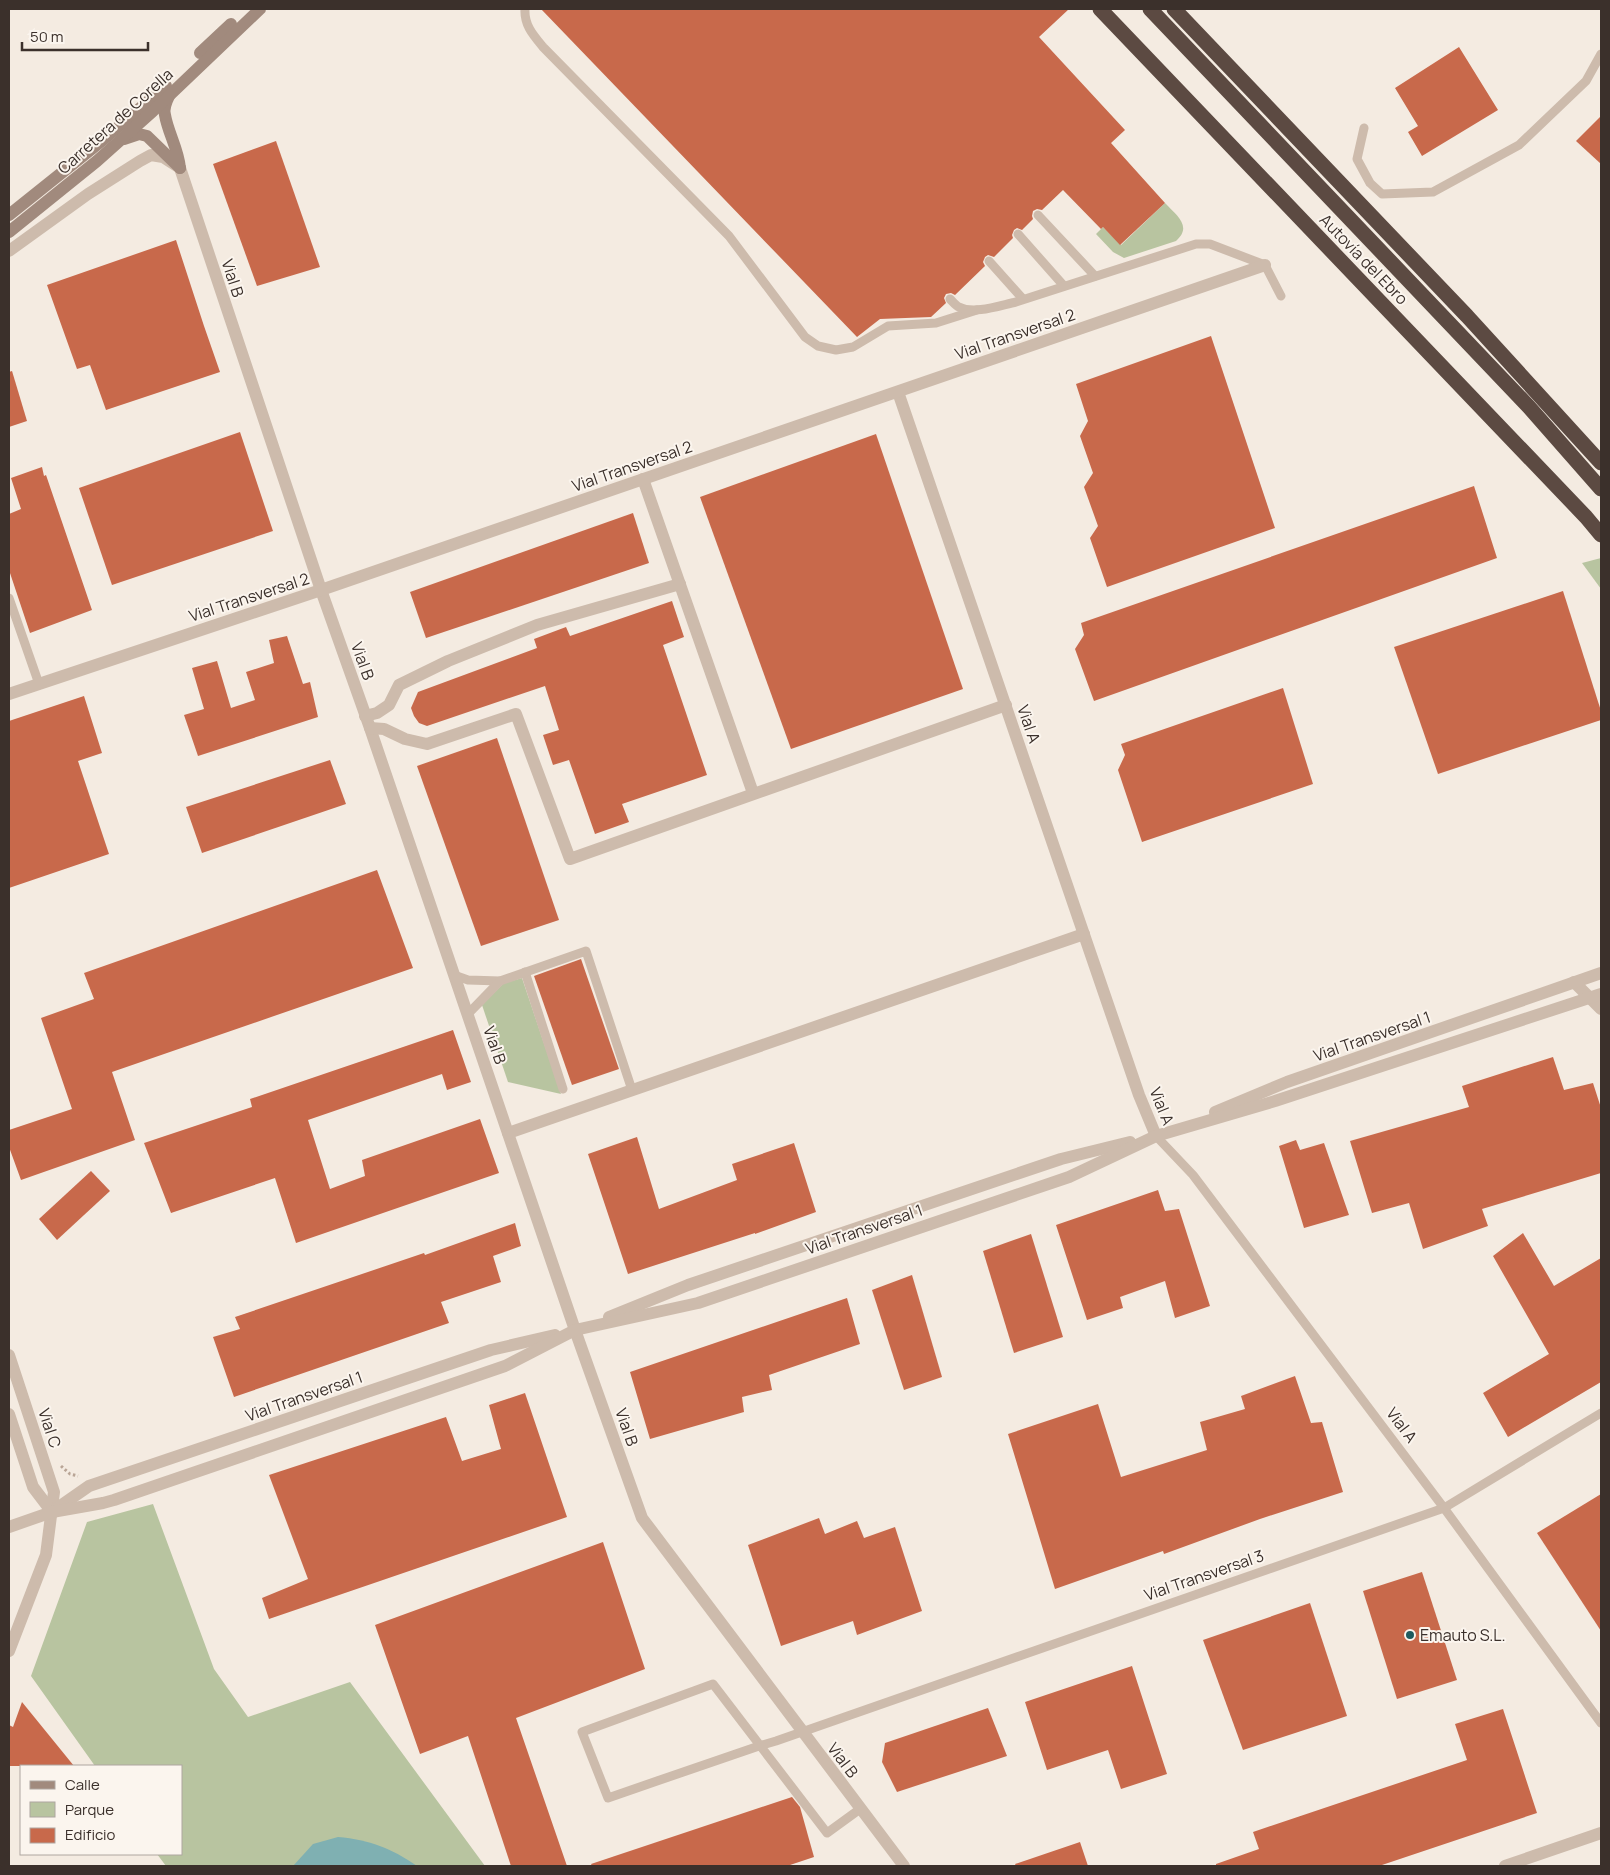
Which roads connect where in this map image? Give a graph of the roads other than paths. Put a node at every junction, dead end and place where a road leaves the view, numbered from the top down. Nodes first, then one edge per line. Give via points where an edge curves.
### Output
1 (248, 9) edge
2 (260, 9) edge
3 (525, 9) edge
4 (1100, 9) edge
5 (1150, 9) edge
6 (1174, 9) edge
7 (1601, 54) edge
8 (170, 94) junction
9 (1364, 128) dead end
10 (120, 141) junction
11 (180, 168) junction
12 (77, 177) junction
13 (9, 215) edge
14 (1038, 215) dead end
15 (9, 232) edge
16 (1018, 234) dead end
17 (9, 240) edge
18 (9, 251) edge
19 (989, 262) dead end
20 (1265, 265) junction
21 (1095, 276) junction
22 (1064, 286) junction
23 (1281, 296) dead end
24 (950, 299) dead end
25 (1023, 300) junction
26 (977, 310) junction
27 (898, 392) junction
28 (1601, 463) edge
29 (643, 479) junction
30 (1601, 489) edge
31 (1601, 535) edge
32 (680, 584) junction
33 (320, 590) junction
34 (9, 598) edge
35 (39, 684) junction
36 (9, 694) edge
37 (1006, 705) junction
38 (368, 722) junction
39 (753, 793) junction
40 (1084, 934) junction
41 (525, 972) junction
42 (1601, 973) edge
43 (454, 975) junction
44 (500, 981) junction
45 (1574, 982) junction
46 (1596, 996) edge
47 (1601, 1009) edge
48 (468, 1014) junction
49 (563, 1089) dead end
50 (632, 1090) junction
51 (508, 1133) junction
52 (1156, 1136) junction
53 (575, 1330) junction
54 (9, 1355) edge
55 (1601, 1413) edge
56 (9, 1414) edge
57 (1444, 1508) junction
58 (52, 1512) junction
59 (9, 1527) edge
60 (9, 1652) edge
61 (1601, 1723) edge
62 (802, 1732) junction
63 (759, 1746) junction
64 (860, 1809) junction
65 (1601, 1833) edge
66 (904, 1866) edge
67 (1505, 1866) edge

1 - 13 main road, Carretera de Corella via 162,91
2 - 8 main road, Carretera de Corella
3 - 26 lane via 528,28 543,46 729,236 805,337 818,346 836,350 853,347 888,326 936,323
4 - 31 highway, Autovía del Ebro
5 - 30 highway, Autovía del Ebro via 1529,407
6 - 28 highway via 1467,316
7 - 9 lane via 1586,80 1519,146 1433,192 1382,194 1370,183 1357,159
8 - 10 main road, Carretera de Corella
8 - 11 main road via 164,114
10 - 11 main road via 139,134 146,136
10 - 12 main road, Carretera de Corella
11 - 18 street via 164,157 152,155 88,194
11 - 33 street, Vial B
12 - 15 main road, Carretera de Corella
12 - 17 main road via 59,198
14 - 21 lane
16 - 22 lane
19 - 25 lane
20 - 21 lane via 1210,244 1196,244
20 - 23 lane
20 - 27 street, Vial Transversal 2
21 - 22 lane
22 - 25 lane
24 - 26 lane via 960,308
25 - 26 lane
27 - 29 street, Vial Transversal 2
27 - 37 street, Vial A
29 - 32 street
29 - 33 street, Vial Transversal 2
32 - 38 street via 537,625 448,661 399,685 389,705
32 - 39 street
33 - 35 street, Vial Transversal 2
33 - 38 street, Vial B
34 - 35 lane
35 - 36 street, Vial Transversal 2
37 - 39 street
37 - 40 street, Vial A
38 - 39 street via 405,739 427,744 516,714 570,859
38 - 43 street, Vial B
40 - 50 street
40 - 52 street, Vial A
41 - 44 lane
41 - 49 lane
41 - 50 lane via 586,951
42 - 45 street, Vial Transversal 1
43 - 44 lane via 468,980
43 - 48 street, Vial B
44 - 48 lane
45 - 46 street
45 - 52 street, Vial Transversal 1 via 1287,1082
46 - 47 street
46 - 52 street, Vial Transversal 1 via 1275,1101
48 - 51 street, Vial B
50 - 51 street
51 - 53 street, Vial B
52 - 53 street, Vial Transversal 1 via 1052,1162 688,1285
52 - 53 street, Vial Transversal 1 via 1068,1177 698,1303
52 - 57 lane, Vial A via 1193,1175
53 - 58 street, Vial Transversal 1 via 505,1366 109,1502
53 - 58 street, Vial Transversal 1 via 491,1350 89,1486
53 - 62 street, Vial B via 642,1518
54 - 58 street, Vial C via 54,1492
55 - 57 lane, Vial Transversal 3
56 - 58 street via 33,1486
57 - 61 lane, Vial A
57 - 62 lane, Vial Transversal 3
58 - 59 street, Vial Transversal 1
58 - 60 street, Vial C via 46,1555
62 - 63 lane, Vial Transversal 3
62 - 64 street, Vial B
63 - 63 lane via 608,1798 582,1732 713,1684
63 - 64 lane via 827,1833
64 - 66 street, Vial B
65 - 67 street

